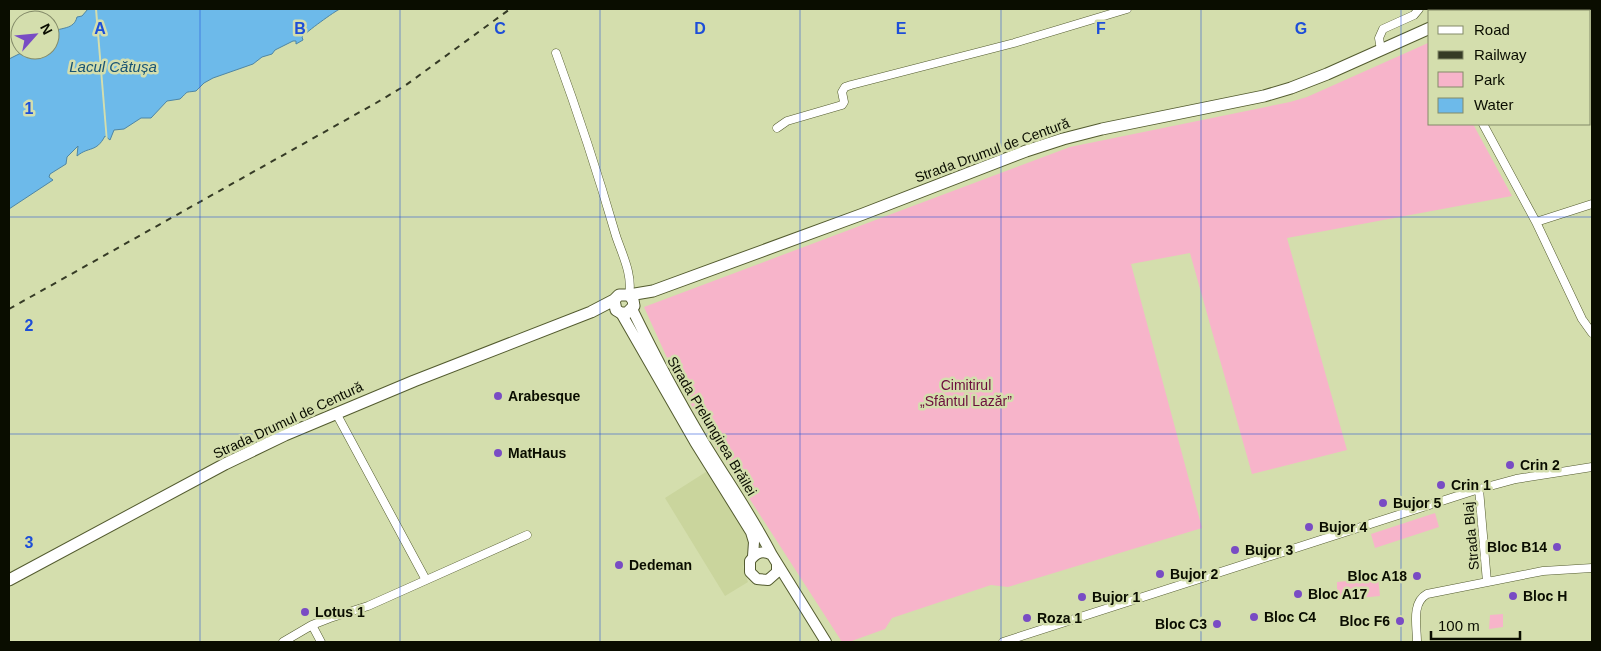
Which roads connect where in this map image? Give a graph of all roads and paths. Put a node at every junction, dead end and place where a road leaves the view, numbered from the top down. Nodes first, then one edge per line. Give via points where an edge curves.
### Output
1 (1127, 9) edge
2 (1419, 9) edge
3 (1428, 29) edge
4 (1381, 50) junction
5 (556, 53) dead end
6 (1485, 125) edge
7 (777, 128) dead end
8 (1592, 204) edge
9 (1536, 222) junction
10 (653, 291) junction
11 (629, 295) junction
12 (614, 300) junction
13 (626, 310) junction
14 (592, 312) junction
15 (1592, 333) edge
16 (336, 413) junction
17 (1592, 467) edge
18 (1479, 489) junction
19 (527, 534) dead end
20 (753, 556) junction
21 (775, 559) junction
22 (1592, 568) edge
23 (9, 580) edge
24 (426, 580) junction
25 (768, 580) junction
26 (1487, 582) junction
27 (800, 601) junction
28 (312, 626) junction
29 (283, 642) edge
30 (321, 642) edge
31 (826, 642) edge
32 (1004, 642) edge
33 (1418, 642) edge

1 - 7 street via 1014,44 845,87 842,105
2 - 4 street via 1414,15 1383,29 1379,38
3 - 4 highway, Strada Drumul de Centură
4 - 10 highway, Strada Drumul de Centură via 1327,74 1264,96 1102,129 1035,148
5 - 11 street via 608,206 629,277
6 - 9 street
8 - 9 street
9 - 15 street via 1582,319
10 - 11 highway
10 - 13 highway
11 - 12 highway via 619,295
11 - 13 highway via 633,300
12 - 13 highway via 614,306
12 - 14 highway
13 - 14 highway
13 - 20 main road, Strada Prelungirea Brăilei via 699,450 751,532
13 - 21 main road, Strada Prelungirea Brăilei
14 - 16 highway, Strada Drumul de Centură
16 - 23 highway, Strada Drumul de Centură via 225,464
16 - 24 street
17 - 18 street via 1516,479
18 - 26 street, Strada Blaj
18 - 32 street
19 - 24 street
20 - 21 main road via 765,552
20 - 25 main road via 749,566 753,576 760,581
21 - 25 main road via 777,572
21 - 27 main road, Strada Prelungirea Brăilei
22 - 26 street, Strada Blaj via 1543,572
24 - 28 street
25 - 27 main road, Strada Prelungirea Brăilei via 783,586
26 - 33 street, Strada Blaj via 1423,596 1416,607
27 - 31 main road, Strada Prelungirea Brăilei
28 - 29 street
28 - 30 street

